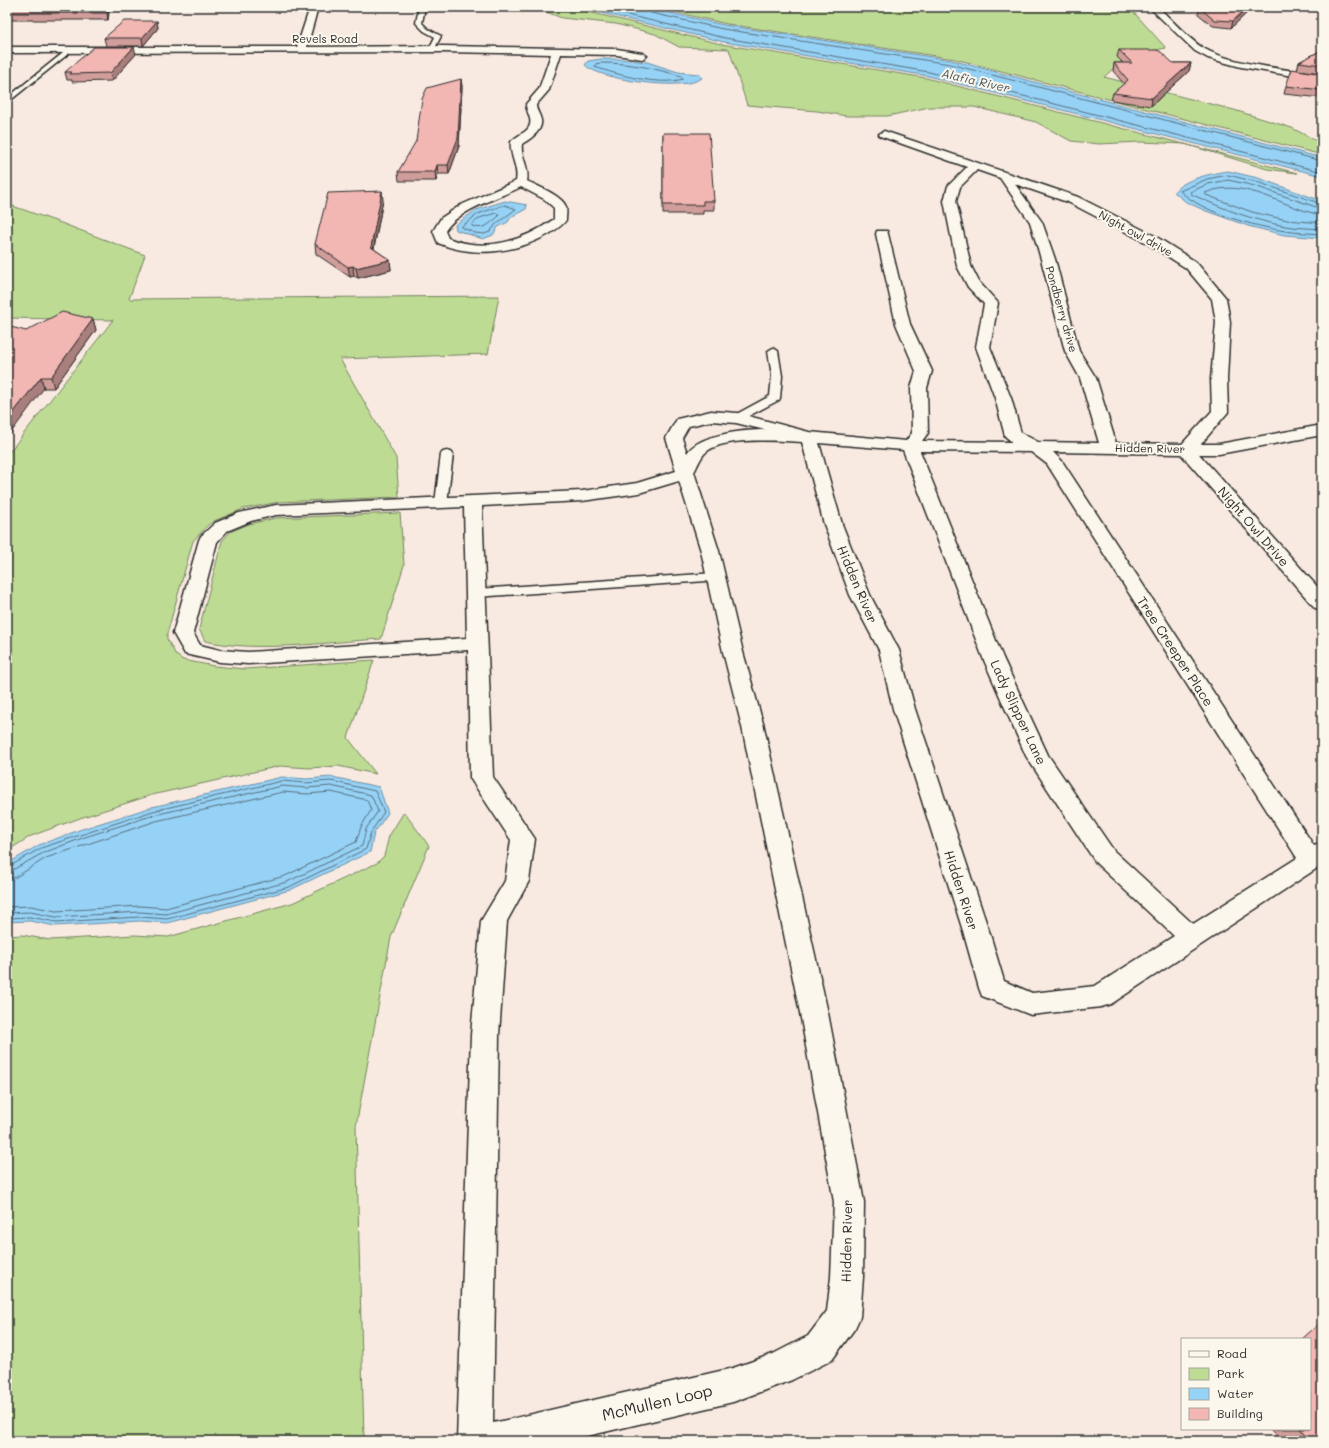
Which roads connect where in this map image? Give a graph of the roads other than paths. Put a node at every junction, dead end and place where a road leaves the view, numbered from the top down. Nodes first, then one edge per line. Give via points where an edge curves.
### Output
1 (314, 7) edge
2 (422, 7) edge
3 (1153, 7) edge
4 (432, 49) junction
5 (7, 50) edge
6 (70, 50) junction
7 (301, 50) junction
8 (557, 51) junction
9 (642, 56) dead end
10 (1322, 78) edge
11 (7, 101) edge
12 (884, 134) dead end
13 (975, 166) junction
14 (1004, 176) junction
15 (521, 183) junction
16 (882, 234) dead end
17 (773, 351) dead end
18 (737, 418) junction
19 (1321, 431) edge
20 (809, 437) junction
21 (910, 446) junction
22 (1034, 447) junction
23 (1109, 448) junction
24 (1186, 448) junction
25 (447, 454) dead end
26 (684, 474) junction
27 (473, 502) junction
28 (441, 503) junction
29 (716, 577) junction
30 (476, 593) junction
31 (1322, 604) edge
32 (478, 643) junction
33 (1316, 856) edge
34 (1192, 938) junction
35 (820, 1348) joint
36 (476, 1441) edge
37 (490, 1441) edge

1 - 7 street
2 - 4 lane via 419,24 438,36
3 - 10 street via 1198,49 1211,56 1241,64
4 - 7 street, Revels Road
4 - 8 street, Revels Road
5 - 6 street, Revels Road
6 - 7 street, Revels Road
6 - 11 lane
8 - 9 street, Revels Road via 617,52
8 - 15 street via 544,90 531,104 536,120 535,126 529,135 517,142 515,149 515,155 523,169
12 - 13 street, Night owl drive
13 - 14 street, Night owl drive
13 - 22 street via 954,186 950,201 964,266 973,284 991,303 983,347 1003,398 1013,436
14 - 23 street, Pondberry drive via 1036,222 1072,351 1088,378
14 - 24 street, Night owl drive via 1074,200 1150,238 1191,265 1219,298 1223,322 1219,378 1220,412
15 - 15 street via 465,208 445,221 439,231 443,240 463,247 493,248 523,242 552,227 560,220 560,207 548,196
16 - 21 street via 903,324 924,371 919,388 920,433
17 - 18 lane via 778,376 775,398
18 - 20 street, Hidden River
18 - 26 street, Hidden River via 711,416 683,422 674,438
19 - 24 street, Hidden River via 1219,449
20 - 21 street, Hidden River
20 - 26 street, Hidden River via 756,435 720,440 697,450
20 - 34 street, Hidden River via 836,531 860,595 889,650 904,709 992,988 1031,1004 1101,996
21 - 22 street, Hidden River
21 - 34 street, Lady Slipper Lane via 993,658 1037,756 1105,857
22 - 23 street, Hidden River
22 - 33 street, Tree Creeper Place via 1053,461
23 - 24 street, Hidden River
24 - 31 street, Night Owl Drive
25 - 28 lane
26 - 27 street via 638,488 582,496
26 - 29 street, Hidden River
27 - 28 street
27 - 30 street
28 - 32 street via 276,510 245,517 220,527 208,540 183,633 192,650 248,658
29 - 30 lane
29 - 35 street, Hidden River via 732,652 753,727 814,1013 849,1202 843,1316
30 - 32 street
32 - 36 street via 482,778 523,839 517,881 494,921 486,1035
33 - 34 street, Hidden River
35 - 37 street, McMullen Loop via 780,1368 733,1385

